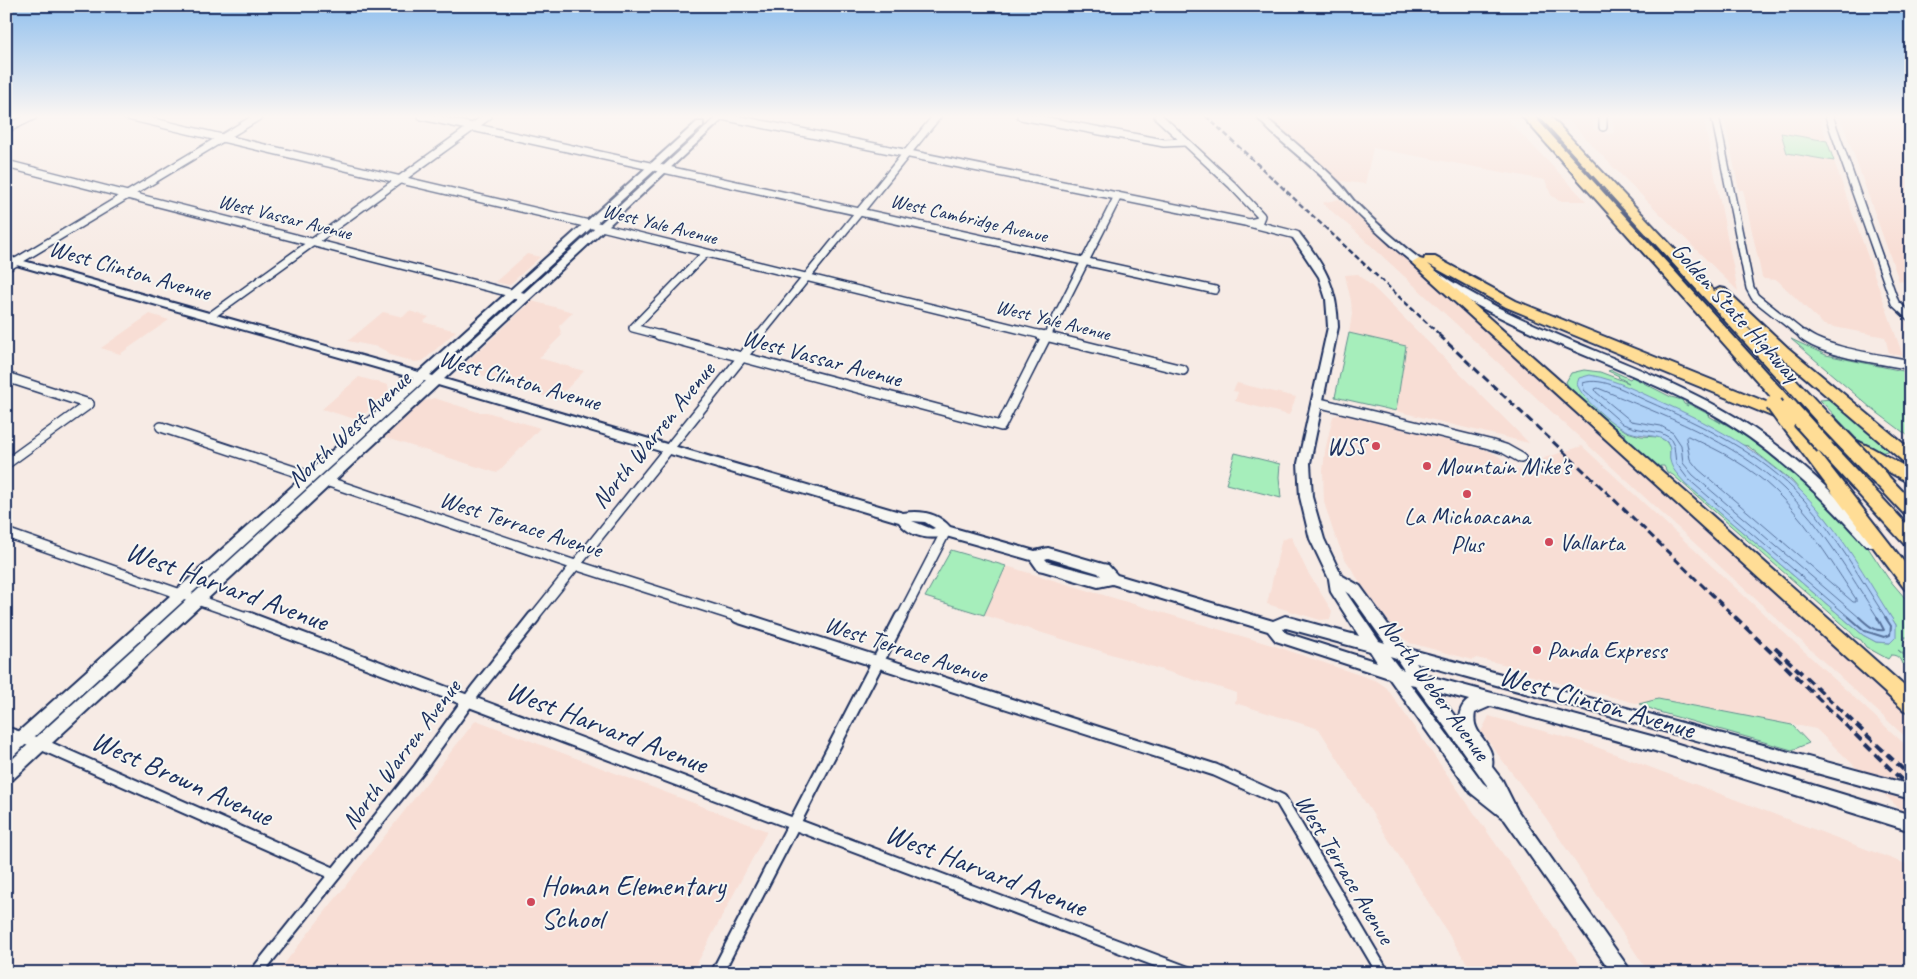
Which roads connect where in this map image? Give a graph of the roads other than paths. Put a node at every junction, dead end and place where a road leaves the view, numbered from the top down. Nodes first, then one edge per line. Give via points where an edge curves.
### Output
1 (184, 162) edge
2 (322, 162) edge
3 (424, 162) edge
4 (634, 162) edge
5 (659, 162) edge
6 (672, 162) edge
7 (900, 162) edge
8 (950, 162) edge
9 (1207, 162) edge
10 (1311, 162) edge
11 (1569, 162) edge
12 (1586, 162) edge
13 (1724, 162) edge
14 (1845, 162) edge
15 (6, 164) edge
16 (654, 166) junction
17 (665, 168) junction
18 (399, 180) junction
19 (127, 196) junction
20 (1118, 196) junction
21 (1624, 202) junction
22 (861, 211) junction
23 (1245, 222) junction
24 (589, 224) junction
25 (601, 228) junction
26 (1296, 234) joint
27 (312, 241) junction
28 (705, 254) junction
29 (11, 260) edge
30 (1085, 261) junction
31 (1424, 262) junction
32 (6, 268) edge
33 (806, 278) junction
34 (1215, 290) dead end
35 (513, 294) junction
36 (526, 297) junction
37 (1908, 316) dead end
38 (209, 317) junction
39 (1046, 337) junction
40 (1810, 340) joint
41 (743, 358) junction
42 (1911, 365) edge
43 (1183, 370) dead end
44 (420, 376) junction
45 (6, 377) edge
46 (434, 380) junction
47 (1316, 402) junction
48 (1783, 411) junction
49 (161, 427) dead end
50 (670, 449) junction
51 (1521, 458) dead end
52 (1911, 459) edge
53 (6, 464) edge
54 (309, 476) junction
55 (1911, 478) edge
56 (326, 481) junction
57 (1911, 511) edge
58 (946, 531) junction
59 (6, 533) edge
60 (1911, 540) edge
61 (575, 565) junction
62 (1336, 578) junction
63 (1911, 585) edge
64 (183, 594) junction
65 (198, 599) junction
66 (1273, 627) junction
67 (1375, 646) junction
68 (1399, 653) junction
69 (878, 662) junction
70 (1394, 673) junction
71 (1418, 680) junction
72 (1494, 700) junction
73 (469, 701) junction
74 (1911, 704) edge
75 (6, 733) edge
76 (21, 739) junction
77 (41, 744) junction
78 (6, 753) edge
79 (1484, 768) junction
80 (6, 775) edge
81 (1911, 792) edge
82 (1510, 815) junction
83 (795, 823) junction
84 (1911, 823) edge
85 (336, 874) junction
86 (256, 973) edge
87 (717, 973) edge
88 (1189, 973) edge
89 (1383, 973) edge
90 (1623, 973) edge

1 - 19 street
2 - 18 street, West Yale Avenue
3 - 18 street
4 - 16 street, West Cambridge Avenue
5 - 16 main road, North West Avenue
6 - 17 main road, North West Avenue
7 - 22 street, North Warren Avenue
8 - 20 street
9 - 23 street via 1261,217 1256,222
10 - 31 main road via 1333,182 1350,204
11 - 48 highway, Golden State Highway via 1686,292
12 - 21 highway, Golden State Highway
13 - 40 street via 1750,288
14 - 37 street via 1895,303
15 - 19 street, West Vassar Avenue
16 - 17 street, West Cambridge Avenue
16 - 24 main road, North West Avenue
17 - 22 street, West Cambridge Avenue
17 - 25 main road, North West Avenue
18 - 24 street, West Yale Avenue
18 - 27 street
19 - 27 street, West Vassar Avenue
19 - 29 street
20 - 23 street
20 - 30 street
21 - 52 highway via 1783,351
21 - 57 highway, Golden State Highway, bridge
22 - 30 street, West Cambridge Avenue
22 - 33 street, North Warren Avenue
23 - 26 street
24 - 25 street, West Yale Avenue
24 - 35 main road, North West Avenue
25 - 28 street, West Yale Avenue
25 - 36 main road, North West Avenue
26 - 47 main road, North Weber Avenue via 1323,273 1332,295 1333,326
27 - 35 street, West Vassar Avenue
27 - 38 street
28 - 33 street, West Yale Avenue
28 - 41 street, West Vassar Avenue via 632,328
29 - 32 street
29 - 38 main road, West Clinton Avenue
30 - 34 street, West Cambridge Avenue
30 - 39 street
31 - 55 highway via 1512,304 1818,428
31 - 63 main road via 1462,292 1488,306 1690,397 1746,429 1782,454 1823,490
31 - 74 highway
33 - 39 street, West Yale Avenue
33 - 41 street, North Warren Avenue
35 - 36 street, West Vassar Avenue
35 - 44 main road, North West Avenue
36 - 46 main road, North West Avenue
38 - 44 main road, West Clinton Avenue
39 - 41 street, West Vassar Avenue via 1001,426
39 - 43 street, West Yale Avenue
40 - 42 street via 1834,349
41 - 50 street, North Warren Avenue
44 - 46 main road, West Clinton Avenue
44 - 54 main road, North West Avenue
45 - 53 street via 89,404
46 - 50 main road, West Clinton Avenue
46 - 56 main road, North West Avenue
47 - 51 street via 1489,444
47 - 62 main road, North Weber Avenue via 1304,463 1306,497 1317,539
48 - 60 highway, Golden State Highway, bridge via 1824,446
48 - 63 highway
49 - 54 street
50 - 58 main road, West Clinton Avenue via 903,518 909,527 932,534
50 - 61 street, North Warren Avenue
54 - 64 main road, North West Avenue
56 - 61 street, West Terrace Avenue
56 - 65 main road, North West Avenue
58 - 66 main road, West Clinton Avenue via 1035,556 1043,566 1098,582 1112,579
58 - 69 street
59 - 64 street, West Harvard Avenue
61 - 69 street, West Terrace Avenue
61 - 73 street, North Warren Avenue
62 - 67 main road, North Weber Avenue via 1338,592
62 - 68 main road, North Weber Avenue via 1355,590
64 - 65 street, West Harvard Avenue
64 - 76 main road, North West Avenue
65 - 73 street, West Harvard Avenue
65 - 77 main road, North West Avenue
66 - 67 main road, West Clinton Avenue via 1285,622
66 - 70 main road, West Clinton Avenue via 1281,637
67 - 68 main road, West Clinton Avenue
67 - 70 main road, North Weber Avenue
68 - 71 main road, North Weber Avenue
68 - 81 main road, West Clinton Avenue
69 - 83 street
69 - 89 street, West Terrace Avenue via 1215,770 1281,800
70 - 71 main road, West Clinton Avenue
70 - 82 main road, North Weber Avenue via 1477,788
71 - 72 main road, West Clinton Avenue
71 - 79 main road, North Weber Avenue
72 - 79 main road via 1477,703 1467,711 1470,732 1486,756
72 - 84 main road, West Clinton Avenue via 1654,744
73 - 83 street, West Harvard Avenue
73 - 85 street, North Warren Avenue
75 - 76 street, West Brown Avenue
76 - 77 street, West Brown Avenue
76 - 78 main road, North West Avenue
77 - 80 main road, North West Avenue
77 - 85 street, West Brown Avenue
79 - 82 main road, North Weber Avenue
82 - 90 main road, North Weber Avenue
83 - 87 street
83 - 88 street, West Harvard Avenue
85 - 86 street, North Warren Avenue

